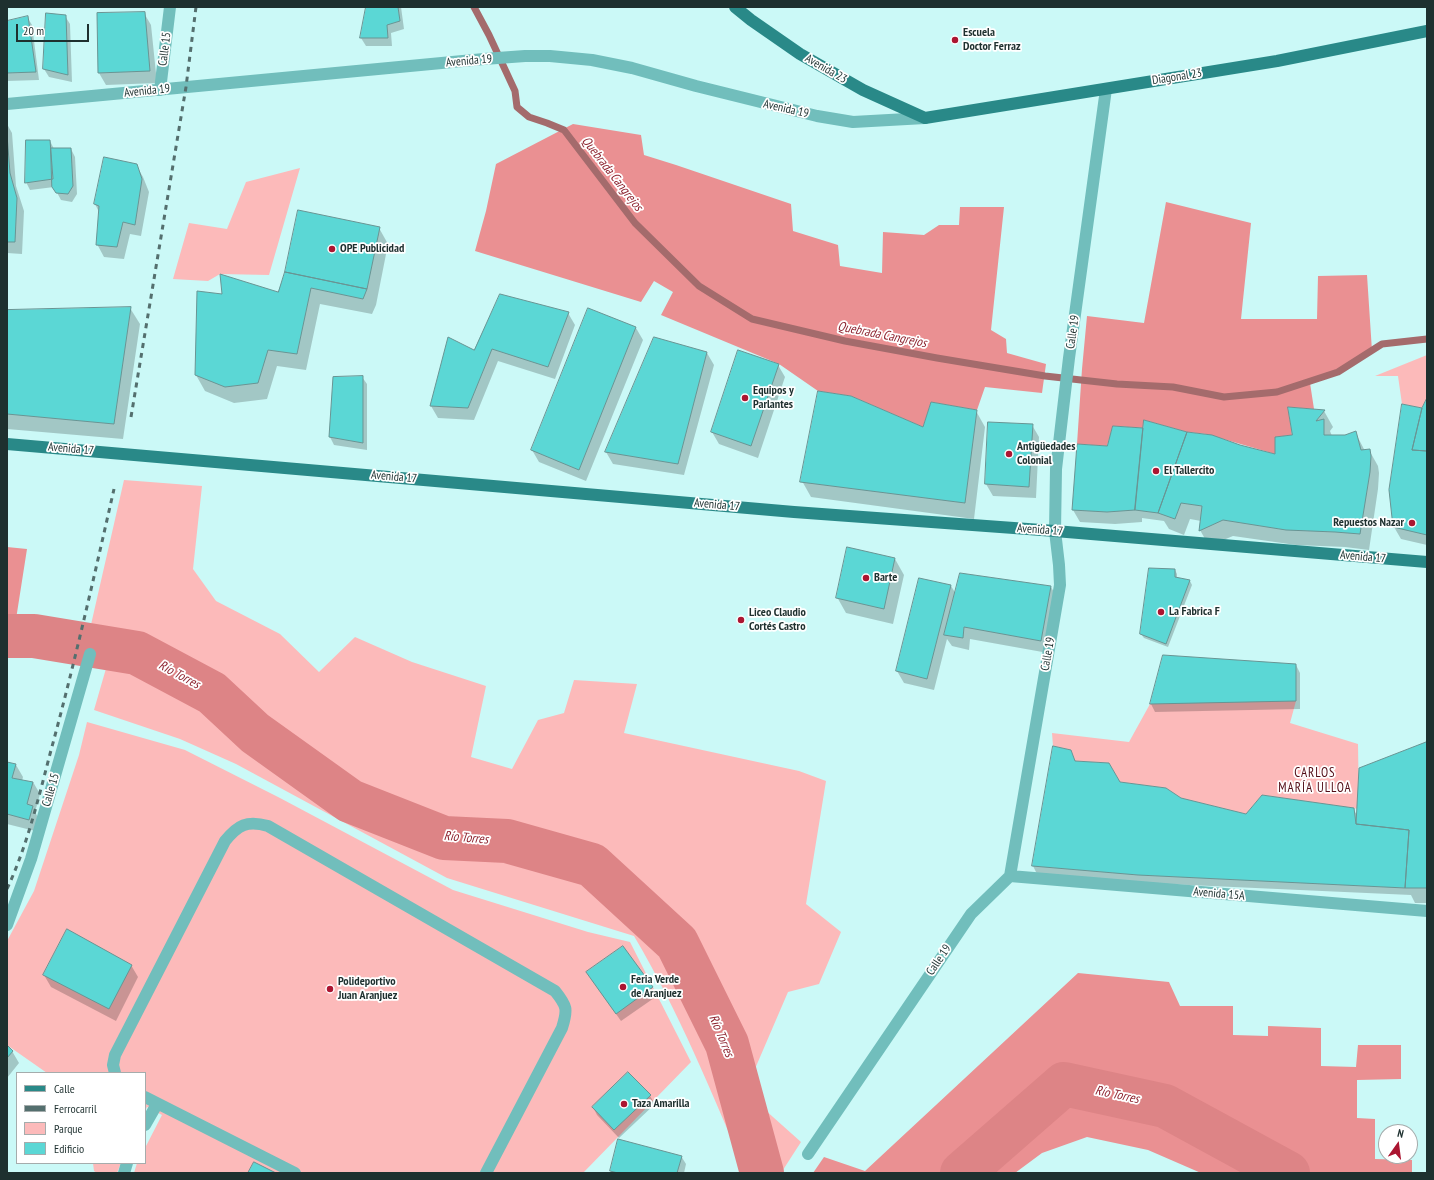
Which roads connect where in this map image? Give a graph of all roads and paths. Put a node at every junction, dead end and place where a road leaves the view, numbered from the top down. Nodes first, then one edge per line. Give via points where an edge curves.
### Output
1 (170, 7) edge
2 (735, 7) edge
3 (1427, 31) edge
4 (1106, 89) junction
5 (160, 90) junction
6 (7, 104) edge
7 (925, 118) junction
8 (7, 444) edge
9 (1055, 531) junction
10 (1427, 562) edge
11 (90, 654) dead end
12 (1010, 876) junction
13 (1427, 911) edge
14 (7, 925) edge
15 (115, 1072) edge
16 (146, 1098) edge
17 (157, 1104) junction
18 (146, 1123) edge
19 (808, 1154) dead end
20 (295, 1173) edge
21 (486, 1173) edge

1 - 5 street, Calle 15
2 - 7 main road, Avenida 23 via 800,54 863,90
3 - 4 main road, Diagonal 23 via 1277,61
4 - 7 main road, Diagonal 23
4 - 9 street, Calle 19 via 1056,469
5 - 6 street, Avenida 19
5 - 7 street, Avenida 19 via 525,56 550,56 592,60 632,68 726,94 853,122
8 - 9 main road, Avenida 17 via 794,512
9 - 10 main road, Avenida 17
9 - 12 street, Calle 19 via 1060,585
11 - 14 street, Calle 15 via 31,859
12 - 13 street, Avenida 15A
12 - 19 street, Calle 19 via 971,914
15 - 21 street via 112,1065 115,1055 225,841 233,831 245,824 268,826 555,991 564,1002 566,1015 562,1028
16 - 17 street
17 - 18 street
17 - 20 street

